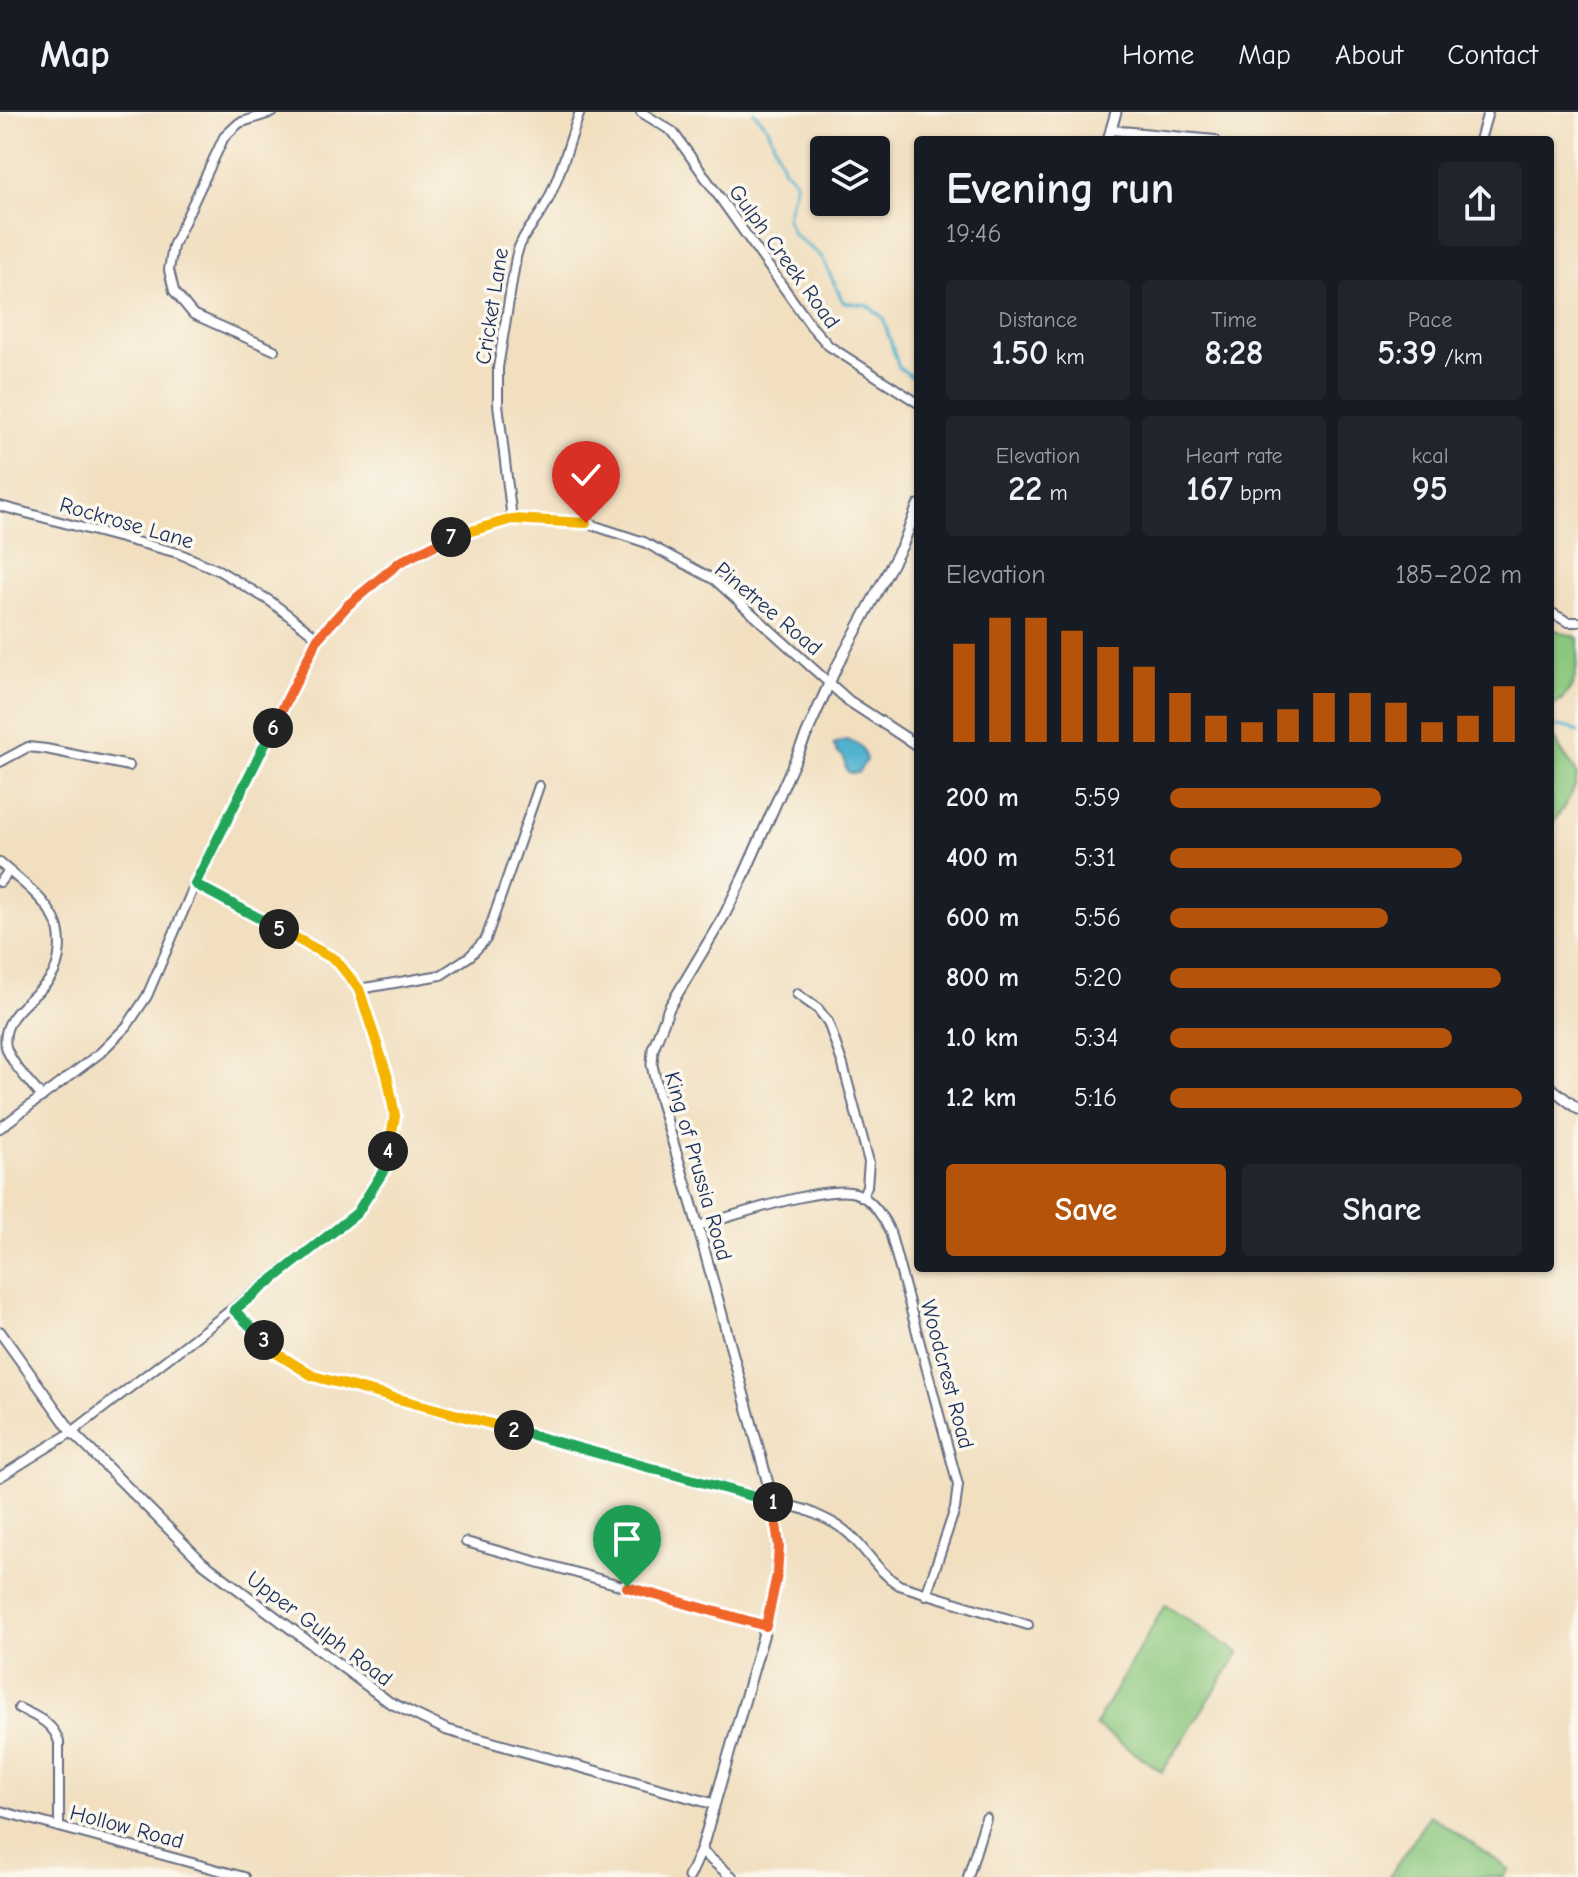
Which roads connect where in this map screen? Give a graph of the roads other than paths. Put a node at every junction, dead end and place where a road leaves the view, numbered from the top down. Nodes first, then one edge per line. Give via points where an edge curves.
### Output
1 (273, 112) edge
2 (580, 112) edge
3 (641, 112) edge
4 (1116, 112) edge
5 (1488, 112) edge
6 (1109, 135) edge
7 (1130, 136) edge
8 (1481, 136) edge
9 (274, 350) dead end
10 (914, 400) edge
11 (0, 506) edge
12 (914, 515) edge
13 (512, 519) junction
14 (1554, 614) edge
15 (1578, 622) edge
16 (318, 638) junction
17 (829, 683) junction
18 (914, 743) edge
19 (0, 762) edge
20 (129, 766) dead end
21 (539, 786) dead end
22 (0, 863) edge
23 (9, 871) junction
24 (0, 882) edge
25 (195, 884) junction
26 (359, 989) junction
27 (797, 994) dead end
28 (1554, 1090) edge
29 (42, 1097) junction
30 (1578, 1109) edge
31 (0, 1128) edge
32 (862, 1197) junction
33 (698, 1226) junction
34 (234, 1310) junction
35 (0, 1332) edge
36 (72, 1432) junction
37 (0, 1477) edge
38 (773, 1502) junction
39 (466, 1542) dead end
40 (926, 1595) junction
41 (1028, 1625) dead end
42 (766, 1626) junction
43 (19, 1708) dead end
44 (714, 1804) junction
45 (0, 1811) edge
46 (986, 1818) dead end
47 (59, 1827) junction
48 (701, 1851) junction
49 (244, 1877) edge
50 (689, 1877) edge
51 (732, 1877) edge
52 (968, 1877) edge

1 - 9 street via 239,123 224,137 173,246 169,270 177,296 193,314
2 - 13 street, Cricket Lane via 548,201 520,239 516,257 498,368
3 - 10 street, Gulph Creek Road via 673,132 829,346
4 - 6 street
5 - 8 street
6 - 7 street
11 - 16 street, Rockrose Lane via 178,553 270,601
12 - 17 street, King of Prussia Road
13 - 16 street, Pinetree Road via 456,535 400,562
13 - 17 street, Pinetree Road via 586,523 644,542 715,580
14 - 15 street
16 - 25 street, Pinetree Road
17 - 18 street
17 - 33 street, King of Prussia Road via 744,875 669,1008 653,1049 657,1087
19 - 20 street via 28,747
21 - 26 street via 486,939 441,975
22 - 23 street
23 - 24 street
23 - 29 street via 56,921 61,947 51,978 7,1024 5,1045
25 - 26 street via 336,960
25 - 29 street, Pinetree Road via 147,996 127,1026
26 - 34 street via 395,1116 384,1170 357,1213
27 - 32 street via 828,1022 843,1065 869,1162
28 - 30 street
29 - 31 street, Pinetree Road
32 - 33 street via 827,1191
32 - 40 street, Woodcrest Road via 890,1232 958,1485
33 - 38 street, King of Prussia Road
34 - 36 street
34 - 38 street via 276,1353 313,1376
35 - 36 street, Upper Gulph Road
36 - 37 street
36 - 44 street, Upper Gulph Road via 202,1562 403,1711 447,1730
38 - 40 street via 838,1525 886,1576
38 - 42 street, King of Prussia Road via 779,1546
39 - 42 street
40 - 41 street
42 - 44 street, King of Prussia Road
43 - 47 street via 47,1722 57,1734
44 - 48 street, King of Prussia Road
45 - 47 street, Hollow Road
46 - 52 street
47 - 49 street, Hollow Road
48 - 50 street, King of Prussia Road
48 - 51 street

